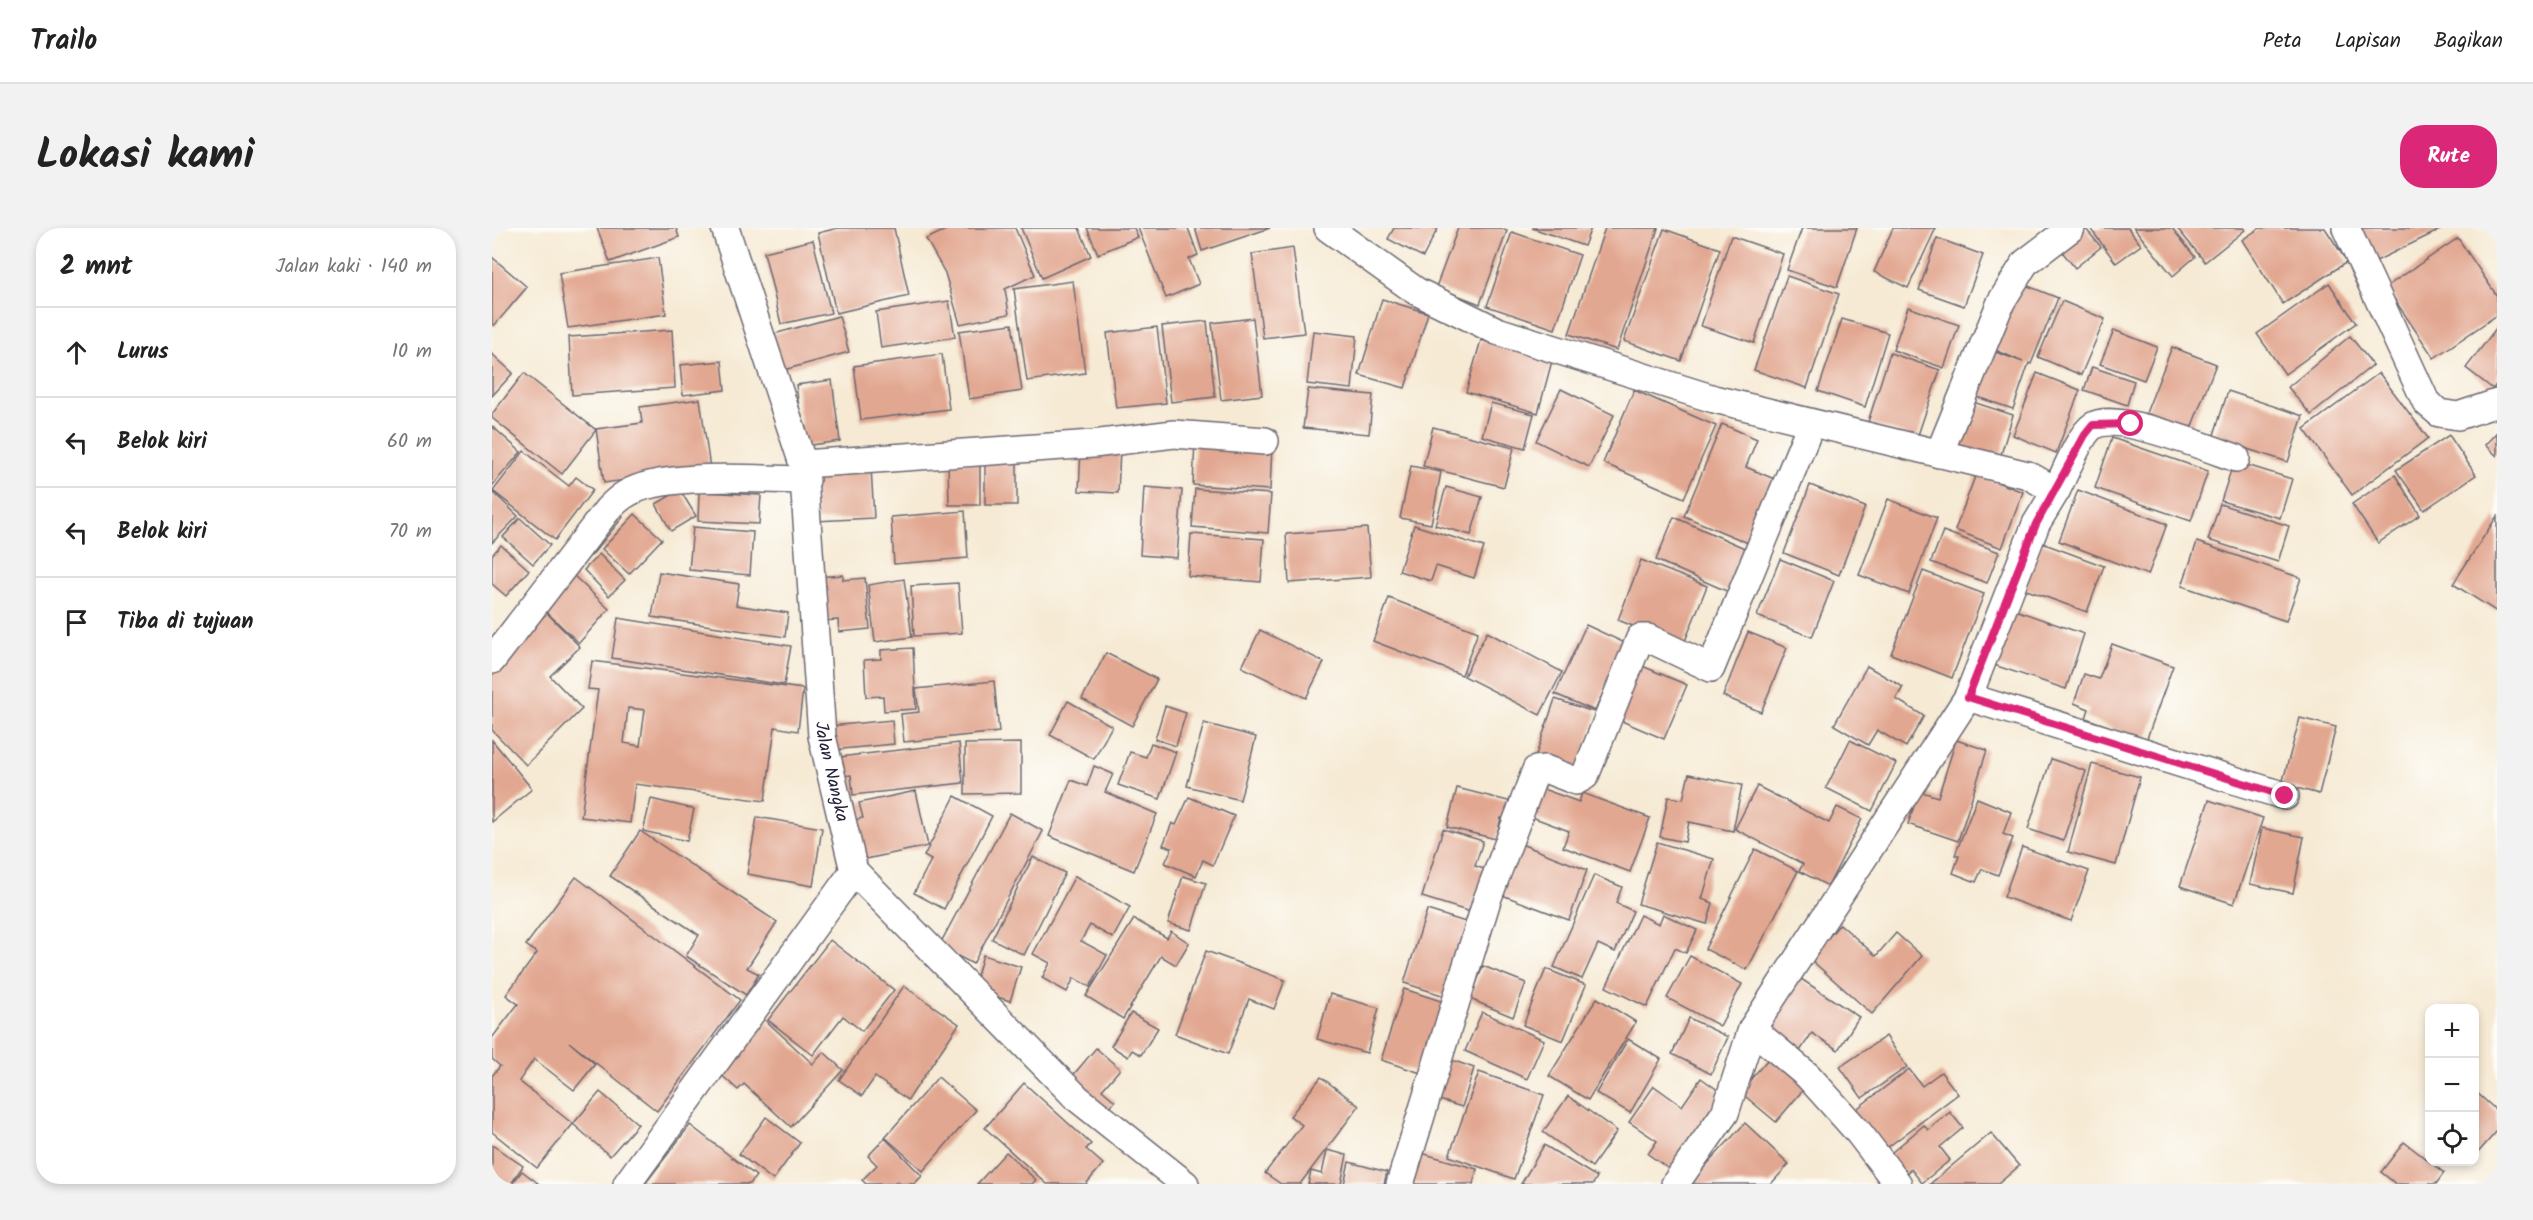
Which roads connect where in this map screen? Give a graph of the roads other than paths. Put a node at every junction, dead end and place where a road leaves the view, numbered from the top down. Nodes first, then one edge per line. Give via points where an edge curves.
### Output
1 (724, 228) edge
2 (1328, 228) edge
3 (2071, 228) edge
4 (2346, 228) edge
5 (2497, 403) edge
6 (1811, 424) junction
7 (1265, 441) dead end
8 (1939, 454) junction
9 (2236, 458) dead end
10 (804, 472) junction
11 (2056, 491) junction
12 (492, 660) edge
13 (1968, 697) junction
14 (2285, 796) dead end
15 (854, 871) junction
16 (1752, 1029) junction
17 (627, 1184) edge
18 (1185, 1184) edge
19 (1400, 1184) edge
20 (1675, 1184) edge
21 (1898, 1184) edge

1 - 10 street, Jalan Nangka
2 - 6 street via 1416,291 1497,331 1714,399
3 - 8 street via 2025,263 2001,302
4 - 5 street via 2426,402 2439,413 2458,416
6 - 8 street
6 - 19 street via 1711,668 1648,638 1640,638 1585,776 1575,781 1545,769 1536,770 1486,900
7 - 10 street via 1174,434
8 - 11 street via 2028,475
9 - 11 street via 2131,424 2093,425
10 - 12 street via 653,484 626,493 608,509
10 - 15 street, Jalan Nangka via 822,736
11 - 13 street via 2036,524
13 - 14 street
13 - 16 street
15 - 17 street
15 - 18 street via 1077,1098
16 - 20 street via 1725,1113
16 - 21 street via 1808,1077

